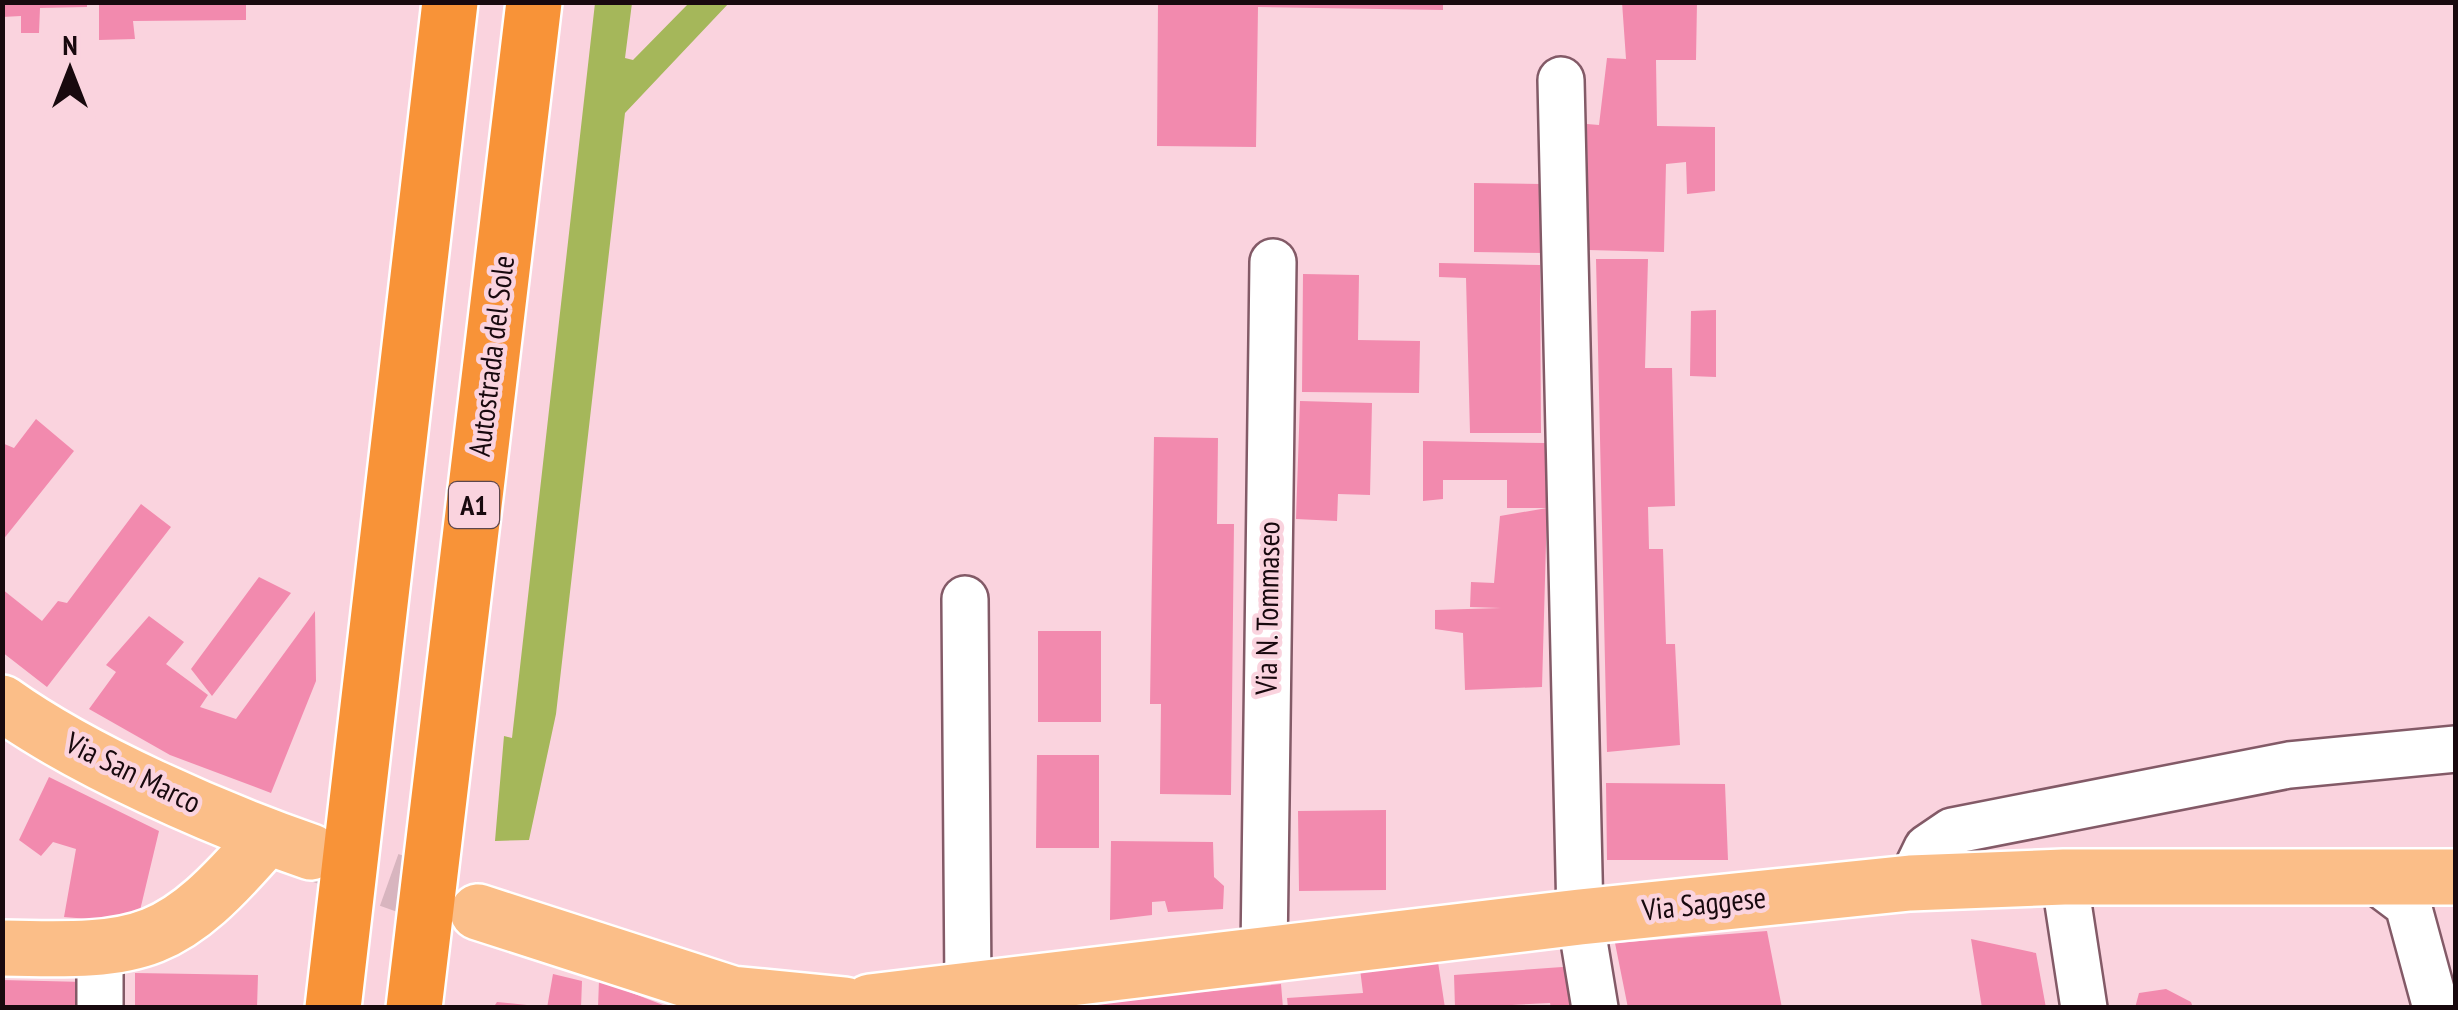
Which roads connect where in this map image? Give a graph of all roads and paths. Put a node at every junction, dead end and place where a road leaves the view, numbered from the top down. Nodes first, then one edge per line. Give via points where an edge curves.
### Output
1 (450, 2) edge
2 (534, 2) edge
3 (1560, 80) dead end
4 (1273, 262) dead end
5 (965, 599) dead end
6 (2, 703) edge
7 (2456, 748) edge
8 (2368, 875) junction
9 (2064, 877) junction
10 (2456, 877) edge
11 (1910, 882) junction
12 (478, 912) tunnel mouth
13 (1580, 917) junction
14 (2456, 935) edge
15 (2, 948) edge
16 (100, 949) junction
17 (1264, 954) junction
18 (953, 996) edge
19 (742, 1001) edge
20 (860, 1006) edge
21 (100, 1008) edge
22 (333, 1008) edge
23 (414, 1008) edge
24 (1595, 1008) edge
25 (2084, 1008) edge
26 (2436, 1008) edge
27 (2446, 1008) edge

1 - 22 highway
2 - 23 highway, Autostrada del Sole / A1
3 - 13 street
4 - 17 street, Via N. Tommaseo
5 - 18 street
6 - 16 main road, Via San Marco via 96,758 289,844 154,939
7 - 11 street via 2289,765 1952,831 1927,848
8 - 9 main road, Via Saggese
8 - 10 main road, Via Saggese
8 - 26 street via 2408,906
9 - 11 main road, Via Saggese
9 - 25 street
11 - 13 main road, Via Saggese
12 - 19 main road, Via Saggese
13 - 17 main road, Via Saggese
13 - 24 street
14 - 27 street via 2446,970
15 - 16 main road
16 - 21 street
17 - 18 main road, Via Saggese
18 - 20 main road, Via Saggese
19 - 20 main road, Via Saggese

